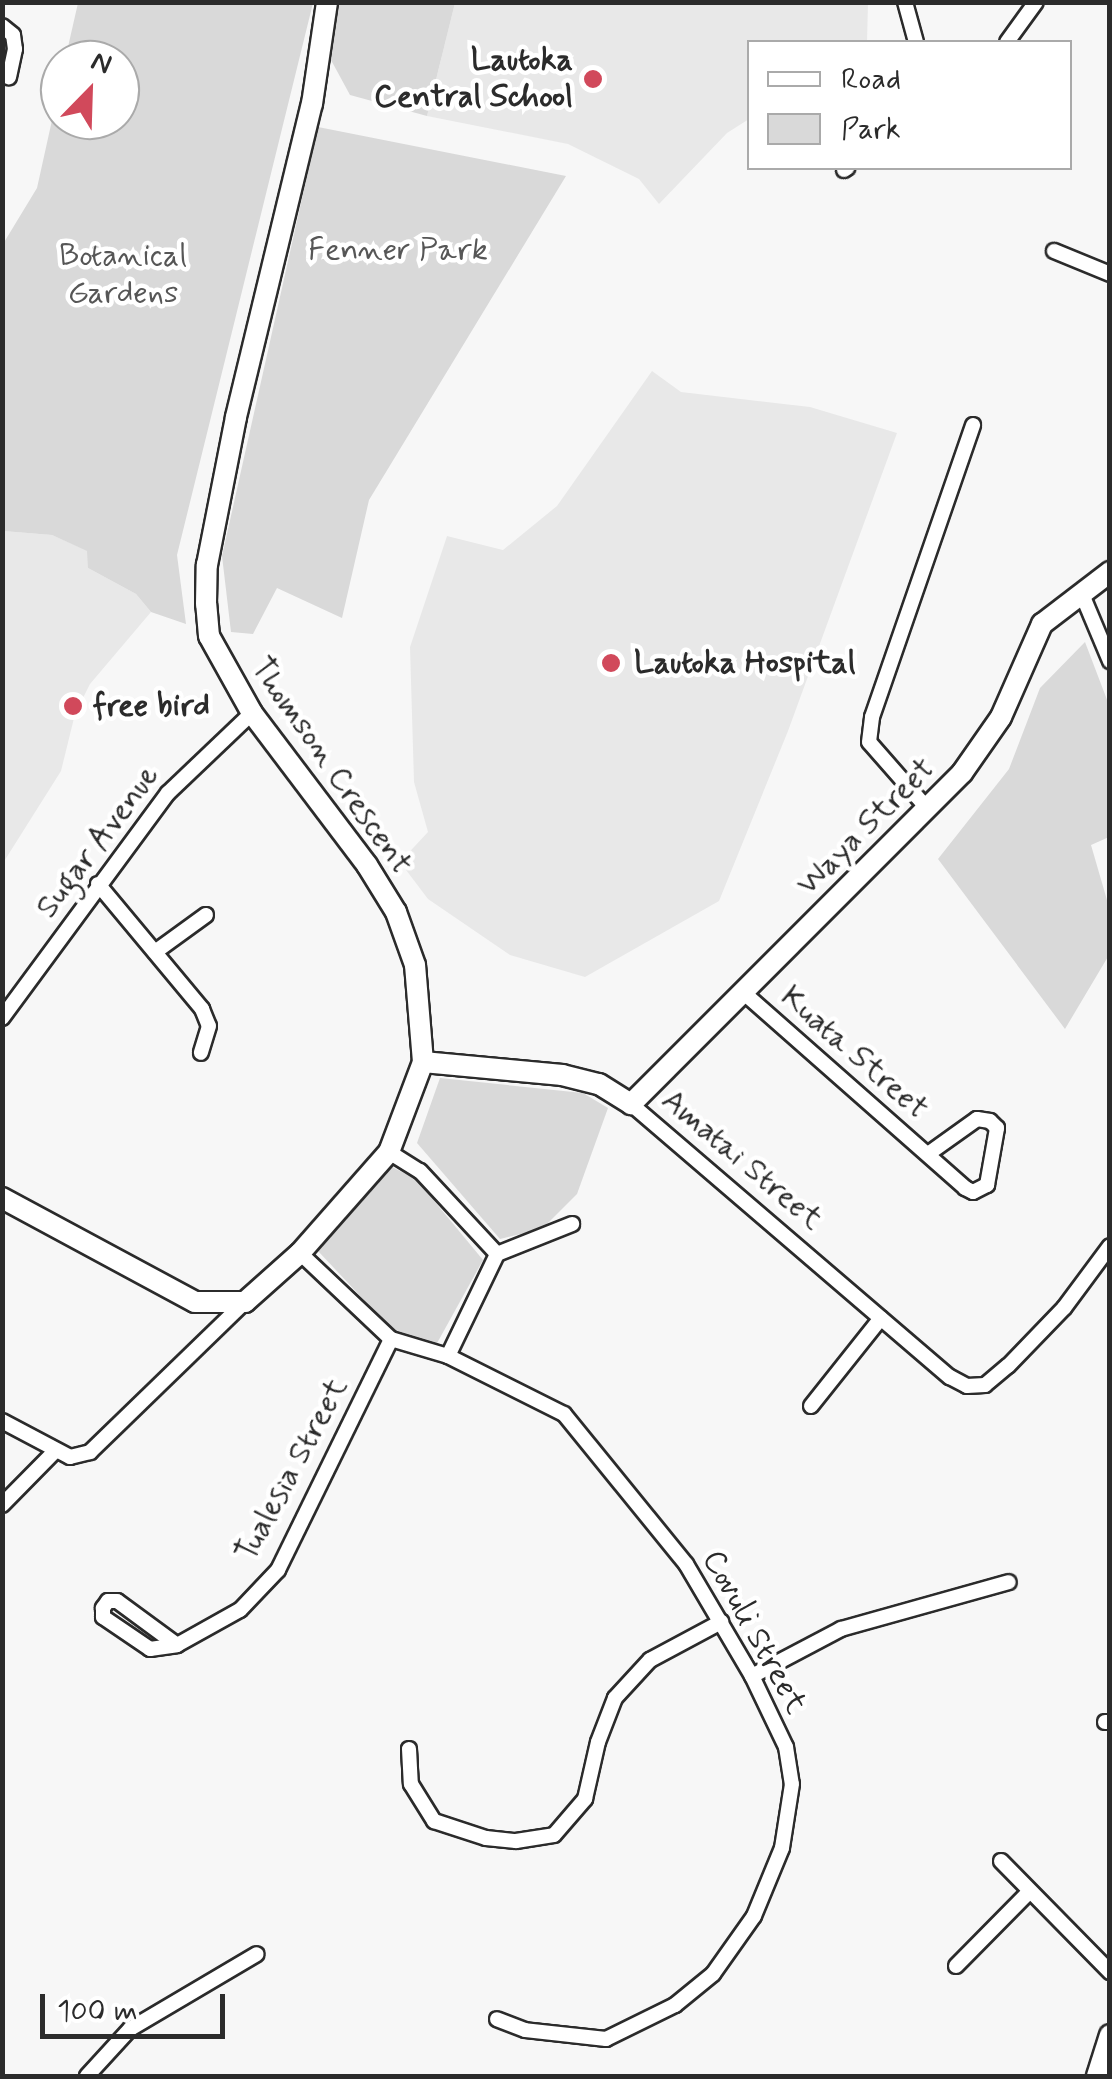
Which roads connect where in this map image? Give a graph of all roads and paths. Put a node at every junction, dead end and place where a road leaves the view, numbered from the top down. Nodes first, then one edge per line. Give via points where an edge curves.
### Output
1 (327, 2) edge
2 (905, 2) edge
3 (1036, 2) edge
4 (2, 26) edge
5 (915, 40) edge
6 (1008, 40) edge
7 (9, 77) dead end
8 (1054, 251) dead end
9 (1110, 274) edge
10 (973, 425) dead end
11 (1110, 572) edge
12 (1081, 592) junction
13 (1110, 661) edge
14 (252, 713) junction
15 (926, 807) junction
16 (98, 884) junction
17 (206, 916) dead end
18 (155, 952) junction
19 (744, 993) junction
20 (2, 1018) edge
21 (201, 1052) dead end
22 (422, 1062) junction
23 (630, 1104) junction
24 (389, 1152) junction
25 (928, 1154) junction
26 (2, 1198) edge
27 (572, 1224) dead end
28 (1110, 1246) edge
29 (300, 1253) junction
30 (497, 1254) junction
31 (245, 1302) junction
32 (881, 1318) junction
33 (390, 1339) junction
34 (448, 1356) junction
35 (811, 1406) dead end
36 (2, 1421) edge
37 (55, 1451) junction
38 (2, 1505) edge
39 (1009, 1582) dead end
40 (721, 1622) junction
41 (176, 1646) junction
42 (752, 1676) junction
43 (409, 1748) dead end
44 (1001, 1861) dead end
45 (1030, 1891) junction
46 (256, 1954) dead end
47 (956, 1966) dead end
48 (1110, 1972) edge
49 (497, 2019) dead end
50 (1110, 2035) edge
51 (86, 2076) edge
52 (1097, 2076) edge

1 - 14 main road, Thomson Crescent via 312,104 207,565 209,636
2 - 5 street
3 - 6 street
4 - 7 street via 13,35 15,49
8 - 9 street
10 - 15 street via 872,717 869,742
11 - 12 main road, Waya Street
12 - 13 street
12 - 15 main road, Waya Street via 1042,624 1001,717 962,773
14 - 16 street, Sugar Avenue via 190,767
14 - 22 main road, Thomson Crescent via 396,912 415,965
15 - 19 main road, Waya Street
16 - 18 street
16 - 20 street, Sugar Avenue
17 - 18 street
18 - 21 street via 208,1018
19 - 23 main road, Waya Street
19 - 25 street, Kuata Street
22 - 23 main road, Amatai Street via 562,1075 599,1084
22 - 24 main road, Thomson Crescent
23 - 32 street, Amatai Street
24 - 29 main road, Thomson Crescent
24 - 30 street via 420,1171
25 - 25 street, Kuata Street via 964,1188 981,1190 991,1175 997,1128 977,1119
26 - 31 main road via 195,1302
27 - 30 street
28 - 32 street, Amatai Street via 1064,1308 985,1385 966,1386 950,1377
29 - 31 main road, Thomson Crescent
29 - 33 street, Covuli Street
30 - 34 street
31 - 37 street via 90,1452 70,1457
32 - 35 street
33 - 34 street, Covuli Street
33 - 41 street, Tualesia Street via 278,1570 240,1610
34 - 40 street, Covuli Street via 564,1414 657,1525
36 - 37 street
37 - 38 street
39 - 42 street via 841,1629
40 - 42 street, Covuli Street
40 - 43 street via 650,1660 614,1698 585,1799 554,1835 486,1838 434,1820 412,1784
41 - 41 street via 116,1601 103,1608 104,1617 150,1649
42 - 49 street, Covuli Street via 786,1747 792,1784 782,1848 728,1958 675,2006 606,2039 524,2030
44 - 45 street
45 - 47 street
45 - 48 street
46 - 51 street via 130,2030
50 - 52 main road

